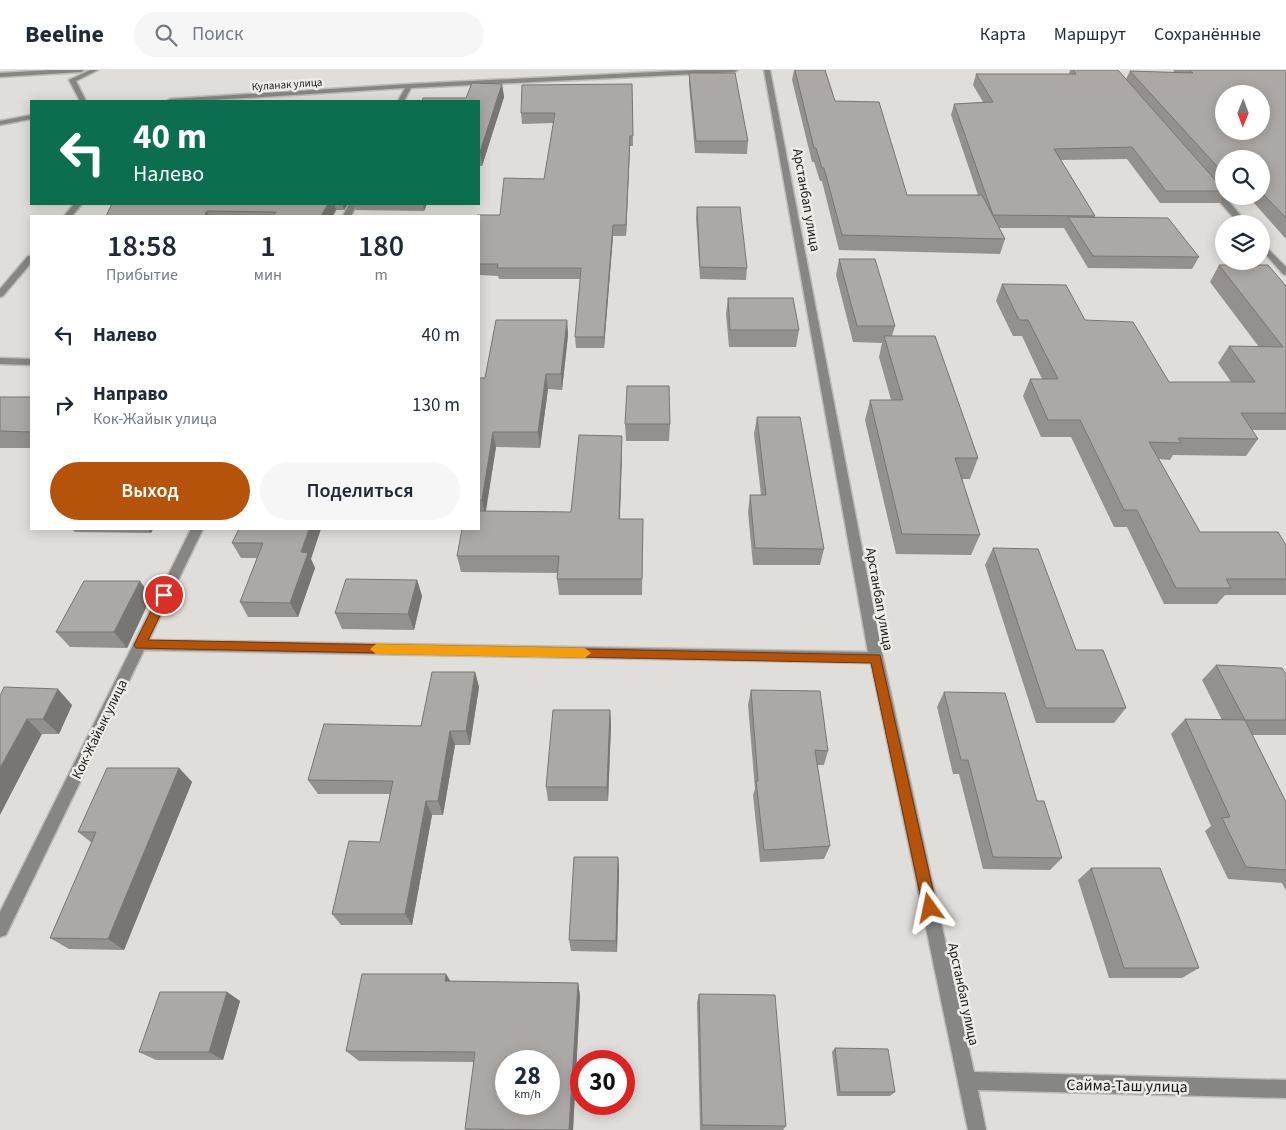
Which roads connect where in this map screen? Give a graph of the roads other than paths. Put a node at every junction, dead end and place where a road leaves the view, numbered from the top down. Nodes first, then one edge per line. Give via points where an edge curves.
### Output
1 (81, 70) edge
2 (95, 70) edge
3 (736, 70) edge
4 (767, 70) edge
5 (0, 75) edge
6 (409, 86) junction
7 (82, 100) edge
8 (186, 100) edge
9 (402, 100) edge
10 (30, 117) edge
11 (0, 123) edge
12 (1206, 180) edge
13 (77, 205) edge
14 (69, 215) edge
15 (1236, 215) edge
16 (1270, 254) edge
17 (30, 259) edge
18 (1286, 272) edge
19 (0, 294) edge
20 (0, 361) edge
21 (30, 362) edge
22 (197, 530) edge
23 (140, 645) junction
24 (876, 658) junction
25 (0, 928) edge
26 (967, 1081) junction
27 (1286, 1089) edge
28 (977, 1130) edge

1 - 5 street
2 - 7 street via 72,80
3 - 6 street, Куланак улица
4 - 24 street, Арстанбап улица
6 - 8 street, Куланак улица
6 - 9 street
10 - 11 street
12 - 15 street
13 - 14 street
16 - 18 street
17 - 19 street
20 - 21 street
22 - 23 street, Кок-Жайык улица
23 - 24 street
23 - 25 street, Кок-Жайык улица
24 - 26 street, Арстанбап улица
26 - 27 street, Сайма-Таш улица
26 - 28 street, Арстанбап улица

